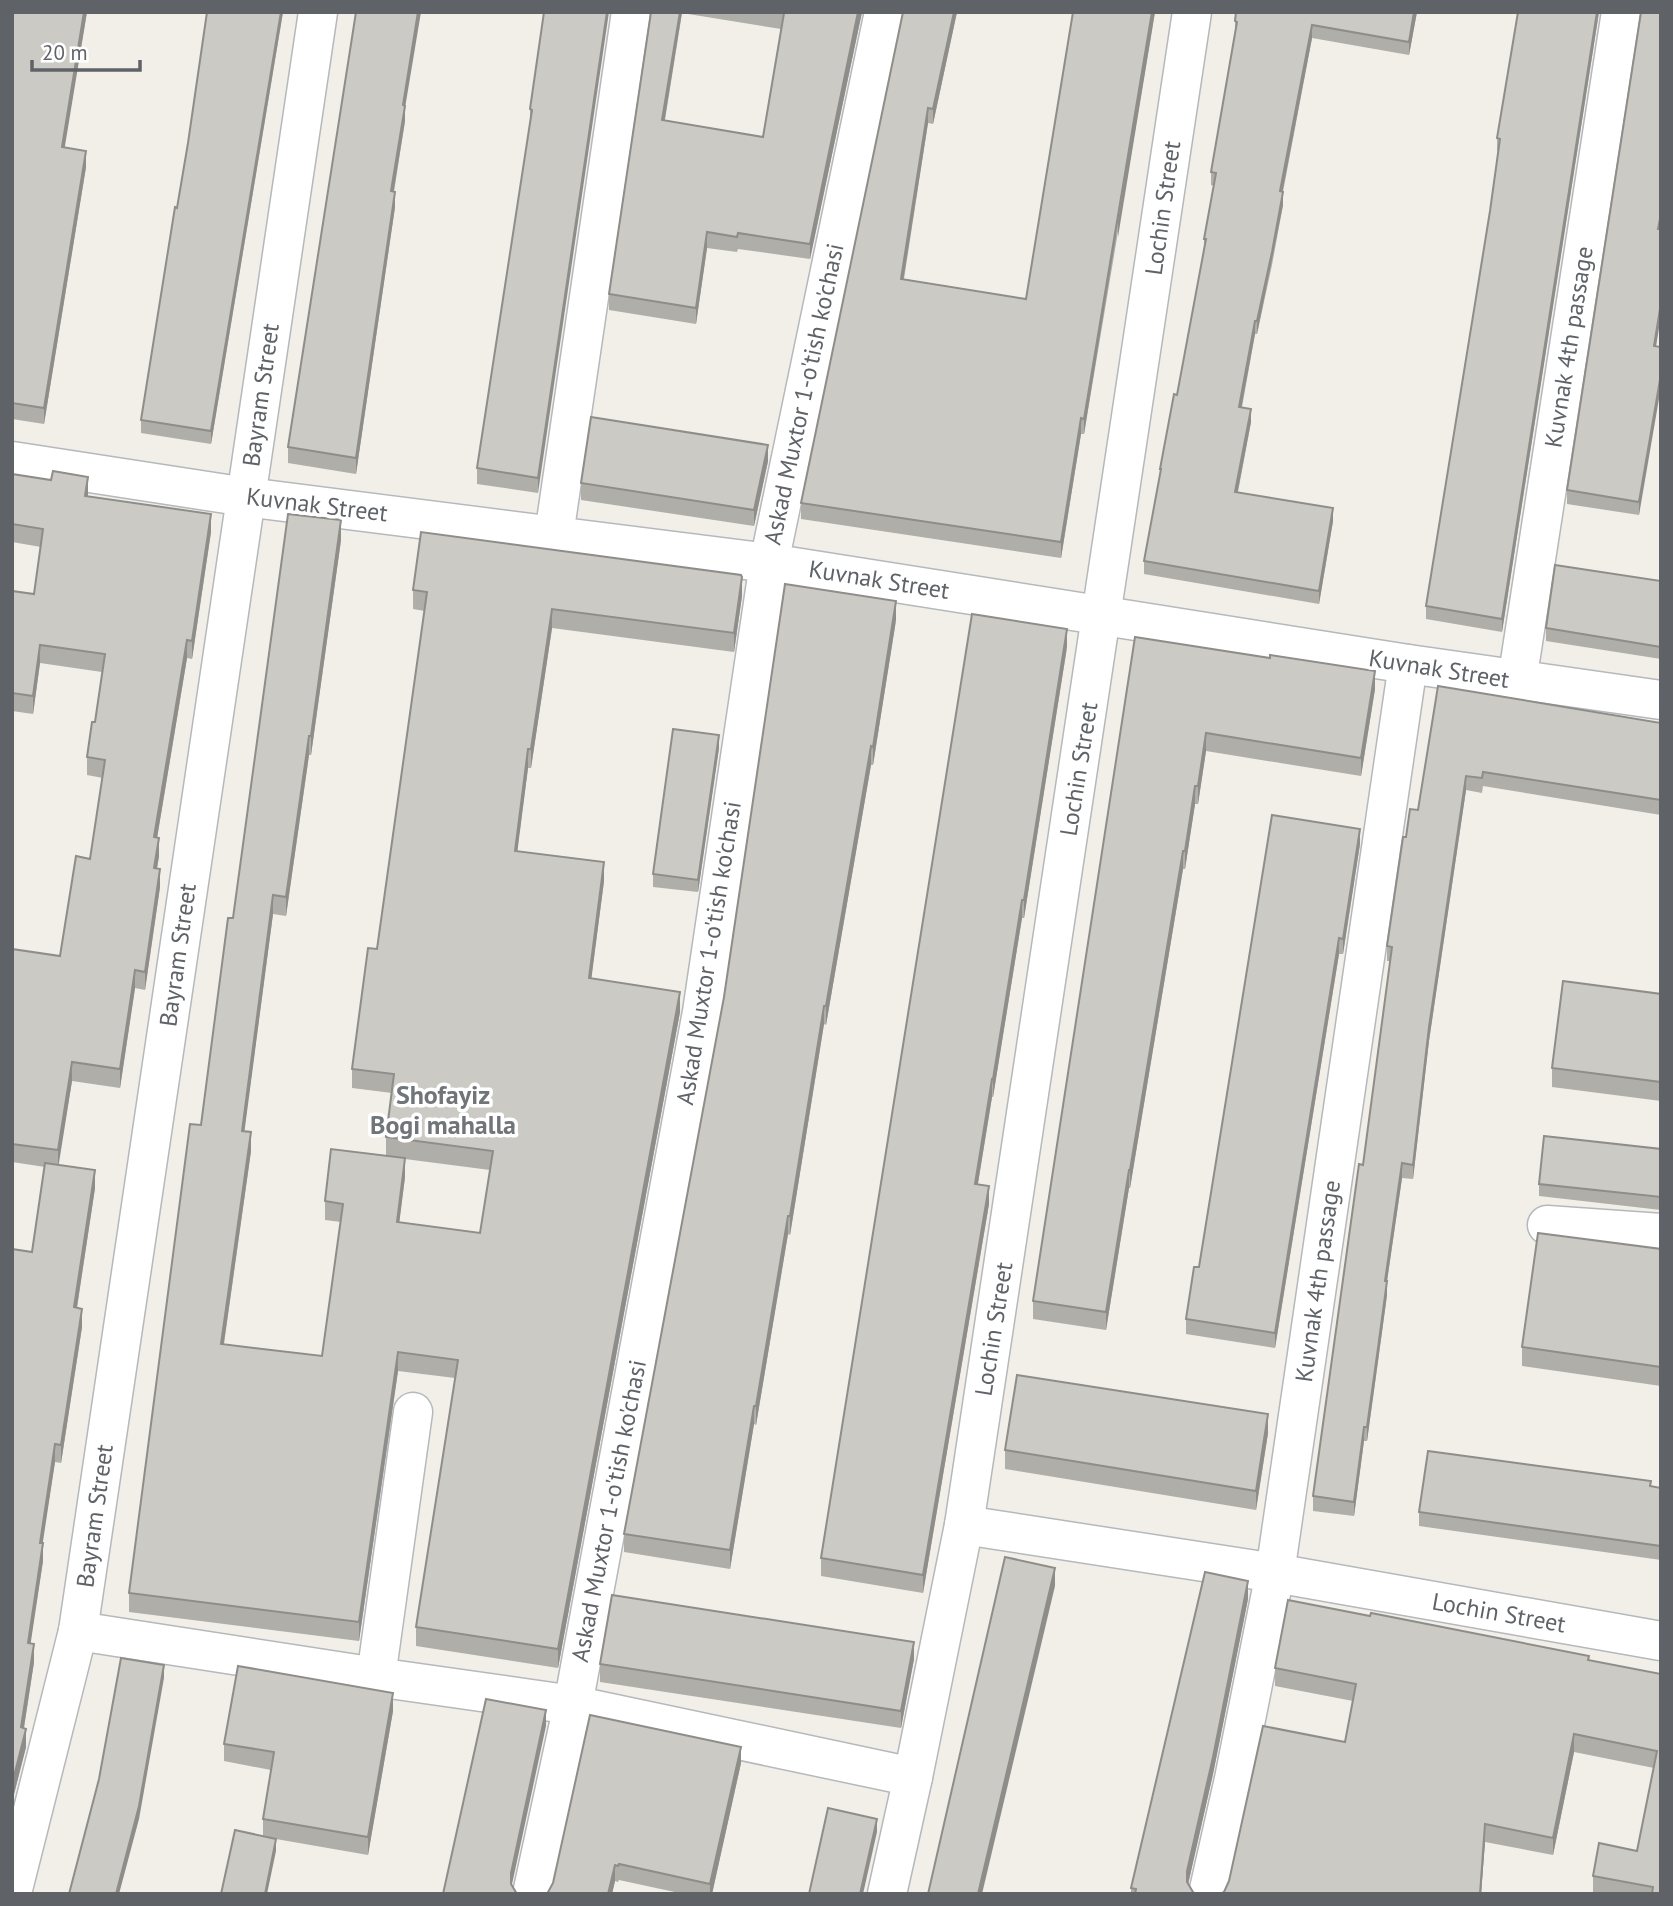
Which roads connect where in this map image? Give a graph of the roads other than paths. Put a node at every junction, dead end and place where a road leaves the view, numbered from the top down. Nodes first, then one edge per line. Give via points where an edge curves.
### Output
1 (318, 12) edge
2 (631, 12) edge
3 (884, 12) edge
4 (1192, 12) edge
5 (1621, 12) edge
6 (12, 461) edge
7 (246, 497) junction
8 (554, 535) junction
9 (769, 563) junction
10 (1102, 616) junction
11 (1408, 664) junction
12 (1517, 681) junction
13 (1661, 701) edge
14 (1547, 1225) dead end
15 (1661, 1233) edge
16 (413, 1412) dead end
17 (964, 1525) junction
18 (1275, 1573) junction
19 (78, 1631) junction
20 (1661, 1641) edge
21 (376, 1677) junction
22 (572, 1705) junction
23 (913, 1777) junction
24 (12, 1894) edge
25 (533, 1894) edge
26 (887, 1894) edge
27 (1208, 1894) edge

1 - 7 street, Bayram Street
2 - 8 street
3 - 9 street, Askad Muxtor 1-o'tish ko'chasi
4 - 10 street, Lochin Street
5 - 12 street, Kuvnak 4th passage
6 - 7 street, Kuvnаk Street
7 - 8 street, Kuvnаk Street
7 - 19 street, Bayram Street
8 - 9 street, Kuvnаk Street
9 - 10 street, Kuvnаk Street
9 - 22 street, Askad Muxtor 1-o'tish ko'chasi via 702,1012
10 - 11 street, Kuvnаk Street
10 - 17 street, Lochin Street
11 - 12 street, Kuvnаk Street
11 - 18 street, Kuvnak 4th passage
12 - 13 street, Kuvnаk Street
14 - 15 street
16 - 21 street
17 - 18 street, Lochin Street
17 - 23 street, Lochin Street
18 - 20 street, Lochin Street
18 - 27 street, Kuvnak 4th passage
19 - 21 street
19 - 24 street, Bayram Street
21 - 22 street
22 - 23 street
22 - 25 street, Askad Muxtor 1-o'tish ko'chasi
23 - 26 street, Lochin Street

